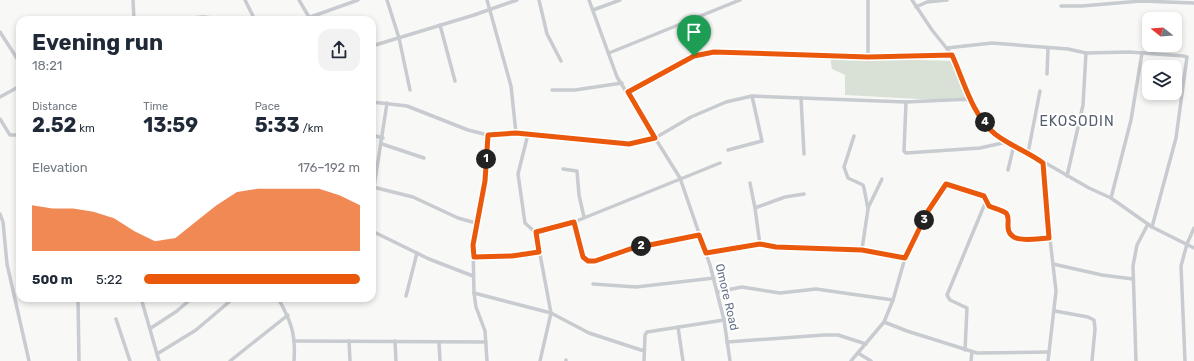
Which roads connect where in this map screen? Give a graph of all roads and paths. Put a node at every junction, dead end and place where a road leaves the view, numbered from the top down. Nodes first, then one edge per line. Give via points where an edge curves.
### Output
1 (133, 0) edge
2 (245, 0) edge
3 (299, 0) edge
4 (358, 0) edge
5 (387, 0) edge
6 (487, 0) edge
7 (517, 0) edge
8 (539, 0) edge
9 (589, 0) edge
10 (620, 0) edge
11 (740, 0) edge
12 (868, 0) edge
13 (912, 0) edge
14 (947, 0) edge
15 (347, 2) edge
16 (1194, 3) edge
17 (1061, 6) dead end
18 (916, 7) junction
19 (490, 10) junction
20 (593, 10) junction
21 (134, 16) edge
22 (253, 16) edge
23 (309, 16) edge
24 (312, 16) edge
25 (440, 25) junction
26 (0, 32) edge
27 (399, 38) junction
28 (376, 45) edge
29 (947, 48) junction
30 (1048, 48) junction
31 (1086, 53) junction
32 (1142, 53) junction
33 (609, 54) junction
34 (952, 55) junction
35 (16, 57) edge
36 (868, 57) junction
37 (561, 61) dead end
38 (1047, 74) dead end
39 (455, 81) dead end
40 (622, 84) junction
41 (16, 88) edge
42 (410, 90) dead end
43 (552, 90) dead end
44 (628, 92) junction
45 (1040, 92) dead end
46 (752, 96) junction
47 (0, 97) edge
48 (800, 98) junction
49 (970, 98) junction
50 (376, 102) edge
51 (906, 102) junction
52 (387, 103) junction
53 (0, 119) edge
54 (516, 133) junction
55 (528, 134) junction
56 (16, 135) edge
57 (488, 135) junction
58 (854, 136) dead end
59 (376, 137) edge
60 (383, 138) junction
61 (655, 138) junction
62 (1008, 142) junction
63 (382, 144) junction
64 (1014, 145) junction
65 (728, 150) dead end
66 (1028, 153) junction
67 (804, 154) dead end
68 (424, 158) dead end
69 (720, 163) dead end
70 (1043, 163) junction
71 (376, 165) edge
72 (563, 169) dead end
73 (1008, 170) dead end
74 (1067, 176) junction
75 (680, 178) junction
76 (882, 179) dead end
77 (750, 183) dead end
78 (376, 188) edge
79 (804, 194) dead end
80 (1111, 198) junction
81 (986, 201) junction
82 (755, 208) junction
83 (868, 208) junction
84 (0, 214) edge
85 (584, 217) junction
86 (476, 222) junction
87 (574, 222) junction
88 (1148, 224) junction
89 (1152, 227) junction
90 (1194, 228) edge
91 (536, 232) junction
92 (376, 233) edge
93 (699, 235) junction
94 (1049, 238) junction
95 (760, 244) junction
96 (1187, 244) junction
97 (1194, 248) edge
98 (862, 250) junction
99 (539, 252) junction
100 (417, 253) junction
101 (706, 253) junction
102 (474, 257) junction
103 (905, 258) junction
104 (1053, 264) junction
105 (473, 276) junction
106 (714, 278) junction
107 (1133, 279) junction
108 (593, 284) dead end
109 (717, 292) junction
110 (474, 293) junction
111 (406, 296) dead end
112 (893, 300) junction
113 (78, 302) edge
114 (142, 302) edge
115 (187, 302) edge
116 (230, 302) dead end
117 (280, 302) edge
118 (1055, 312) junction
119 (551, 313) junction
120 (288, 315) junction
121 (116, 319) dead end
122 (724, 320) junction
123 (884, 322) junction
124 (678, 327) junction
125 (151, 328) junction
126 (296, 341) junction
127 (349, 341) junction
128 (395, 341) junction
129 (486, 342) junction
130 (726, 342) junction
131 (439, 343) junction
132 (866, 344) junction
133 (965, 350) junction
134 (644, 351) junction
135 (972, 352) junction
136 (1049, 352) junction
137 (858, 353) junction
138 (157, 354) junction
139 (29, 361) edge
140 (79, 361) edge
141 (130, 361) edge
142 (159, 361) edge
143 (230, 361) edge
144 (294, 361) edge
145 (350, 361) edge
146 (396, 361) edge
147 (440, 361) edge
148 (486, 361) edge
149 (540, 361) edge
150 (644, 361) edge
151 (683, 361) edge
152 (730, 361) edge
153 (851, 361) edge
154 (871, 361) edge
155 (971, 361) edge
156 (1048, 361) edge
157 (1092, 361) edge
158 (1136, 361) edge
159 (1185, 361) edge

1 - 21 street
2 - 22 street
3 - 23 street
4 - 15 street
5 - 27 street
6 - 19 street
7 - 19 street
8 - 37 street via 547,34
9 - 20 street, Omore Road
10 - 20 street
11 - 33 street
12 - 36 street
13 - 18 street
14 - 18 street via 927,2
15 - 24 street
16 - 17 street via 1141,1
18 - 29 street
19 - 25 street
19 - 54 street via 511,86
20 - 33 street, Omore Road
25 - 27 street
25 - 39 street
26 - 35 street
27 - 28 street
27 - 42 street
29 - 30 street via 992,42
29 - 34 street
30 - 31 street
30 - 38 street
31 - 32 street
31 - 74 street via 1083,105
32 - 80 street via 1131,120
32 - 89 street via 1187,57 1176,138
33 - 40 street, Omore Road
34 - 36 street
34 - 49 street
36 - 44 street via 702,53
40 - 43 street
40 - 44 street, Omore Road
41 - 47 street
44 - 61 street, Omore Road
45 - 66 street
46 - 48 street
46 - 61 street via 726,102 691,117
46 - 65 street via 762,141
48 - 51 street
48 - 67 street
49 - 51 street
49 - 62 street via 981,118 995,134
50 - 52 street
51 - 62 street via 906,153 980,148
52 - 57 street via 407,106 468,130
52 - 60 street
53 - 56 street via 10,135
54 - 55 street
54 - 57 street
55 - 61 street via 629,144
55 - 91 street via 518,174 525,223
57 - 86 street via 485,181
58 - 83 street via 847,153 845,174 863,185
59 - 60 street
60 - 63 street
61 - 75 street, Omore Road
62 - 64 street
63 - 68 street
63 - 71 street
64 - 66 street
64 - 73 street
66 - 70 street
69 - 75 street
70 - 74 street
70 - 94 street
72 - 85 street via 577,171 578,195
74 - 80 street
75 - 85 street
75 - 93 street, Omore Road
76 - 83 street
77 - 82 street
78 - 86 street via 413,197 458,218
79 - 82 street via 785,197
80 - 88 street
81 - 94 street via 989,206 1006,213 1008,229 1013,237
81 - 103 street via 984,196 948,184 944,185
81 - 133 street via 947,295 950,300 967,308
82 - 95 street
83 - 98 street
84 - 139 street via 7,264
85 - 87 street
86 - 102 street
87 - 91 street
87 - 93 street via 583,257 588,261 655,243
88 - 89 street
88 - 107 street via 1134,254
89 - 96 street
90 - 96 street
91 - 99 street
92 - 100 street
93 - 101 street, Omore Road
94 - 104 street
95 - 98 street via 776,247
95 - 101 street
96 - 97 street
96 - 159 street via 1180,272
98 - 103 street
99 - 102 street
99 - 119 street
100 - 105 street
100 - 111 street
101 - 106 street, Omore Road
102 - 105 street
103 - 112 street
104 - 107 street
104 - 118 street
105 - 110 street
106 - 108 street via 636,287
106 - 109 street, Omore Road
107 - 158 street
109 - 112 street via 742,287 780,293 816,290
109 - 122 street, Omore Road
110 - 119 street
110 - 129 street
112 - 123 street
113 - 140 street
114 - 125 street
115 - 125 street
116 - 138 street via 196,330
117 - 120 street
118 - 136 street
118 - 157 street via 1094,320
119 - 134 street via 589,333
119 - 149 street
120 - 126 street
120 - 143 street
121 - 141 street
122 - 124 street
122 - 130 street, Omore Road
123 - 132 street
123 - 133 street
124 - 134 street via 647,332
124 - 151 street
125 - 138 street
126 - 127 street
126 - 144 street
127 - 128 street
127 - 145 street
128 - 131 street
128 - 146 street
129 - 131 street
129 - 148 street
130 - 132 street via 838,335
130 - 152 street, Omore Road
131 - 147 street
132 - 137 street
133 - 135 street
134 - 150 street
135 - 136 street
135 - 155 street
136 - 156 street
137 - 153 street
137 - 154 street
138 - 142 street

